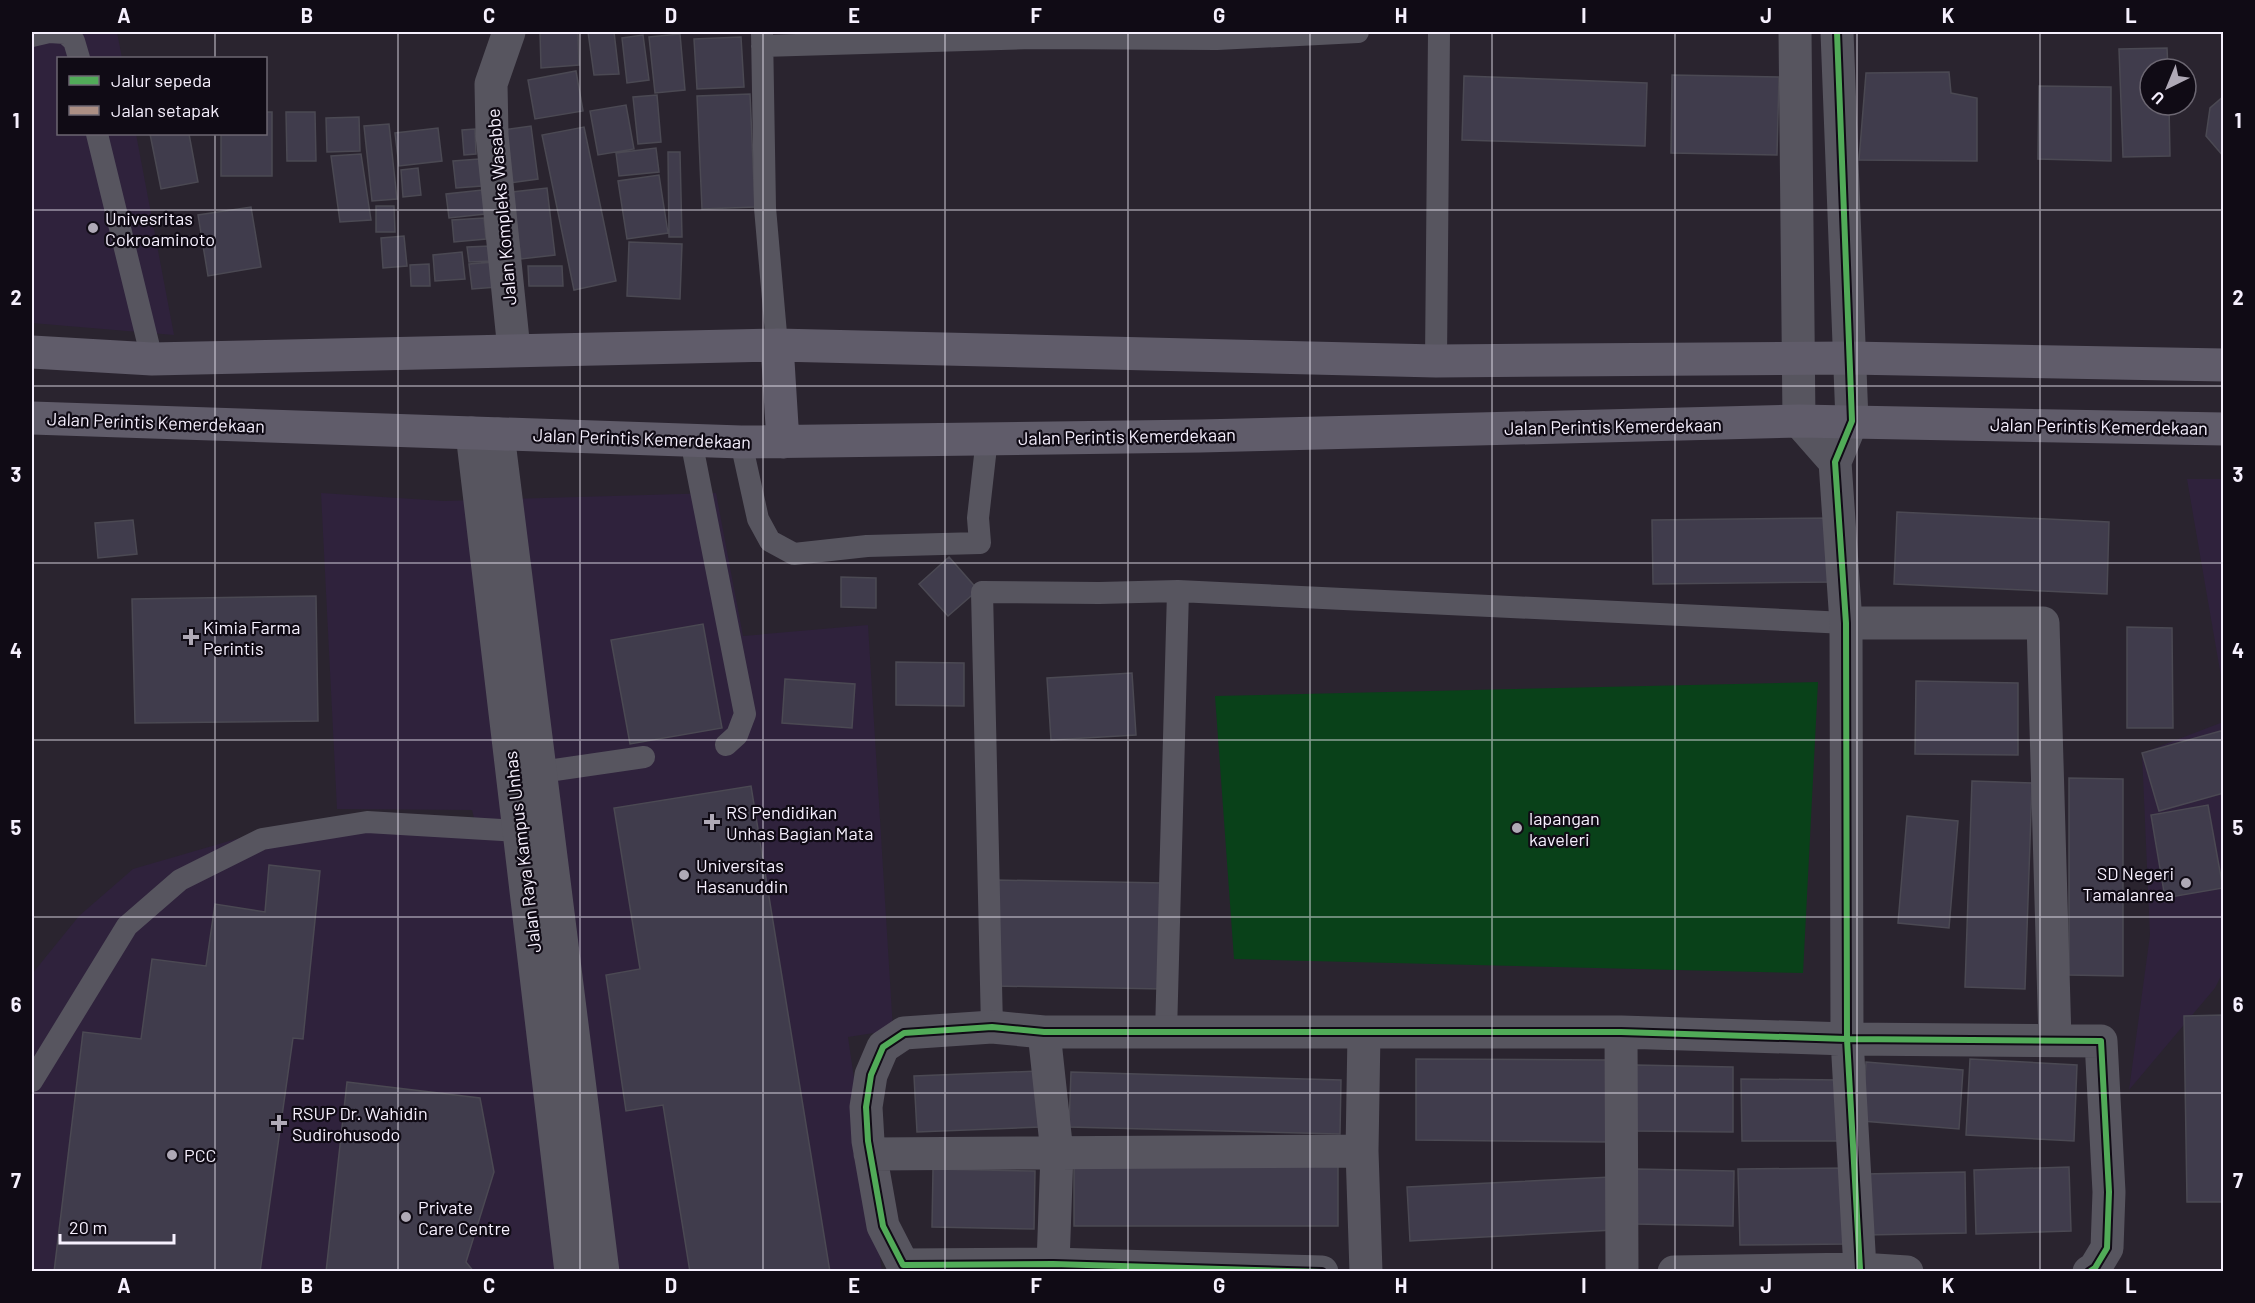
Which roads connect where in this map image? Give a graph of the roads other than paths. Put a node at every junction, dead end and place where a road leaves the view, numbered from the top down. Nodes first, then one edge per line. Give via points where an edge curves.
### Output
1 (509, 32) edge
2 (1358, 32) edge
3 (1439, 32) edge
4 (1795, 32) edge
5 (1837, 32) edge
6 (1215, 35) edge
7 (32, 36) edge
8 (968, 36) edge
9 (762, 39) edge
10 (79, 57) edge
11 (97, 135) edge
12 (777, 345) junction
13 (514, 350) junction
14 (32, 352) edge
15 (1850, 358) junction
16 (152, 359) junction
17 (1798, 360) junction
18 (1436, 361) junction
19 (2223, 365) edge
20 (32, 418) edge
21 (1800, 421) junction
22 (1852, 421) junction
23 (2223, 429) edge
24 (485, 433) junction
25 (987, 438) junction
26 (691, 440) junction
27 (741, 442) junction
28 (783, 442) junction
29 (1835, 462) junction
30 (1178, 591) junction
31 (1846, 623) junction
32 (726, 745) dead end
33 (644, 757) dead end
34 (541, 772) junction
35 (520, 831) junction
36 (992, 1027) junction
37 (1044, 1032) junction
38 (1621, 1032) junction
39 (1166, 1033) junction
40 (1364, 1033) junction
41 (1846, 1039) junction
42 (2055, 1040) junction
43 (32, 1081) edge
44 (1362, 1151) junction
45 (1057, 1153) junction
46 (870, 1154) junction
47 (1053, 1264) junction
48 (1860, 1269) junction
49 (572, 1272) edge
50 (603, 1272) edge
51 (1322, 1272) edge
52 (1366, 1272) edge
53 (1622, 1272) edge
54 (1674, 1272) edge
55 (1907, 1272) edge
56 (2089, 1272) edge

1 - 13 street, Jalan Kompleks Wasabbe via 491,84 491,107
2 - 6 lane
3 - 18 lane
4 - 17 street
5 - 15 street
6 - 8 lane
7 - 10 lane via 65,33 74,41
8 - 9 lane
9 - 12 lane via 765,208
11 - 16 lane
12 - 13 highway
12 - 18 highway
12 - 28 highway
13 - 16 highway
14 - 16 highway
15 - 17 highway
15 - 19 highway
15 - 22 street
17 - 18 highway
17 - 21 street
20 - 24 highway, Jalan Perintis Kemerdekaan
21 - 22 highway, Jalan Perintis Kemerdekaan
21 - 25 highway, Jalan Perintis Kemerdekaan
21 - 29 street
22 - 23 highway, Jalan Perintis Kemerdekaan
22 - 29 street
24 - 26 highway, Jalan Perintis Kemerdekaan
24 - 34 street, Jalan Raya Kampus Unhas
24 - 35 street, Jalan Raya Kampus Unhas
25 - 27 lane via 978,518 980,543 867,546 794,554 770,541 758,519
25 - 28 highway, Jalan Perintis Kemerdekaan
26 - 27 highway, Jalan Perintis Kemerdekaan
26 - 32 lane via 745,714 736,735
27 - 28 highway, Jalan Perintis Kemerdekaan
29 - 31 street
30 - 31 lane
30 - 36 lane via 982,591
30 - 39 lane
31 - 41 street
31 - 42 street via 2043,623
33 - 34 lane
34 - 50 street, Jalan Raya Kampus Unhas
35 - 43 lane via 367,822 262,839 180,880 127,926
35 - 49 street, Jalan Raya Kampus Unhas
36 - 37 street
36 - 46 street via 904,1033 883,1047 871,1075 866,1107
37 - 39 street
37 - 45 street
38 - 40 street
38 - 41 street
38 - 53 street
39 - 40 street
40 - 44 street
41 - 42 street
41 - 48 street
42 - 56 street via 2101,1041 2109,1192 2107,1248
44 - 45 street
44 - 52 street
45 - 46 street
45 - 47 street
46 - 47 street via 883,1226 903,1265
47 - 51 street
48 - 54 street
48 - 55 street

